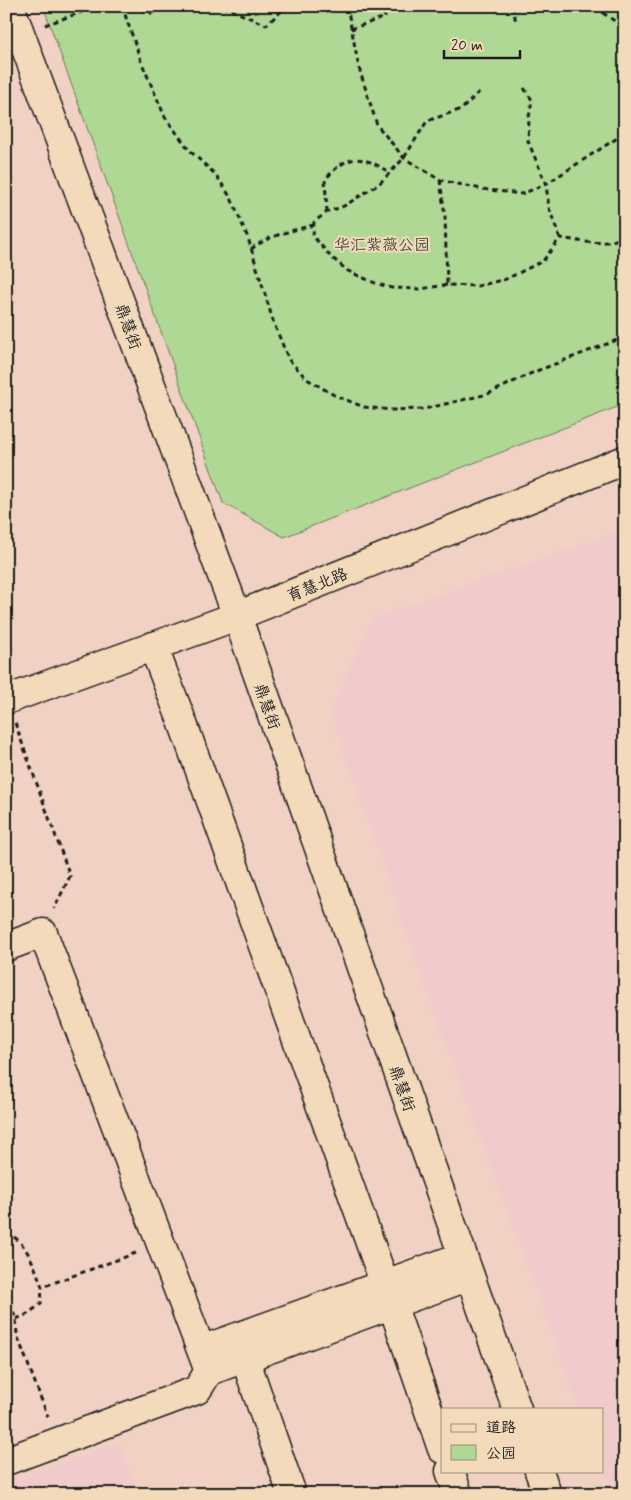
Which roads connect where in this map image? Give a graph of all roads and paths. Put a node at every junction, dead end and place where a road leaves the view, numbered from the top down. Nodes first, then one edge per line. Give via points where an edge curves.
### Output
1 (10, 6) edge
2 (99, 6) edge
3 (122, 6) edge
4 (134, 6) edge
5 (170, 6) edge
6 (223, 6) edge
7 (287, 6) edge
8 (347, 6) edge
9 (381, 6) edge
10 (513, 6) edge
11 (598, 6) edge
12 (606, 6) edge
13 (603, 13) junction
14 (516, 23) dead end
15 (49, 24) dead end
16 (625, 28) edge
17 (351, 29) junction
18 (524, 88) dead end
19 (481, 90) dead end
20 (625, 133) edge
21 (404, 158) junction
22 (390, 173) junction
23 (440, 180) junction
24 (546, 184) junction
25 (327, 212) junction
26 (314, 225) junction
27 (625, 235) edge
28 (560, 238) junction
29 (251, 249) junction
30 (447, 284) junction
31 (625, 337) edge
32 (625, 460) edge
33 (237, 616) junction
34 (153, 646) junction
35 (7, 699) edge
36 (43, 934) junction
37 (6, 947) edge
38 (6, 1233) edge
39 (160, 1244) junction
40 (466, 1266) junction
41 (42, 1287) junction
42 (388, 1294) junction
43 (6, 1295) edge
44 (16, 1319) junction
45 (241, 1347) junction
46 (205, 1361) junction
47 (517, 1408) edge
48 (57, 1442) junction
49 (441, 1446) edge
50 (6, 1460) edge
51 (450, 1472) edge
52 (540, 1472) edge
53 (292, 1494) edge
54 (458, 1494) edge
55 (547, 1494) edge

1 - 33 street, 鼎慧街
2 - 15 path
3 - 29 path via 165,117 190,151 216,175 231,198
4 - 5 path via 149,14
6 - 7 path via 266,24
8 - 17 path
9 - 17 path via 385,17
10 - 14 path
11 - 13 path
12 - 13 path
13 - 16 path
17 - 21 path via 376,125
18 - 24 path via 532,100 528,141
19 - 21 path via 462,109 427,121
20 - 24 path
21 - 22 path
21 - 23 path
22 - 25 path via 361,196
22 - 25 path via 364,159 348,160 335,167 325,180
23 - 24 path via 522,194
23 - 30 path via 445,216
24 - 28 path via 549,208
25 - 26 path
26 - 29 path via 265,239
26 - 30 path via 313,236 348,271 392,288
27 - 28 path via 617,241 583,242
28 - 30 path via 543,261 506,279 478,286
29 - 31 path via 274,324 289,360 307,379 364,407 424,409 488,394 534,372
32 - 33 street, 育慧北路
33 - 34 street, 育慧北路
33 - 40 street, 鼎慧街
34 - 35 street, 育慧北路
34 - 42 street
35 - 36 path via 70,876
36 - 37 street
36 - 39 street
38 - 41 path via 20,1243 33,1261
39 - 41 path
39 - 46 street
40 - 42 street
40 - 47 street, 鼎慧街
41 - 44 path via 41,1304
42 - 45 street
42 - 49 street
43 - 44 path
44 - 48 path via 17,1335
45 - 46 street
45 - 53 street
46 - 48 street via 197,1390
48 - 50 street
51 - 54 street
52 - 55 street

